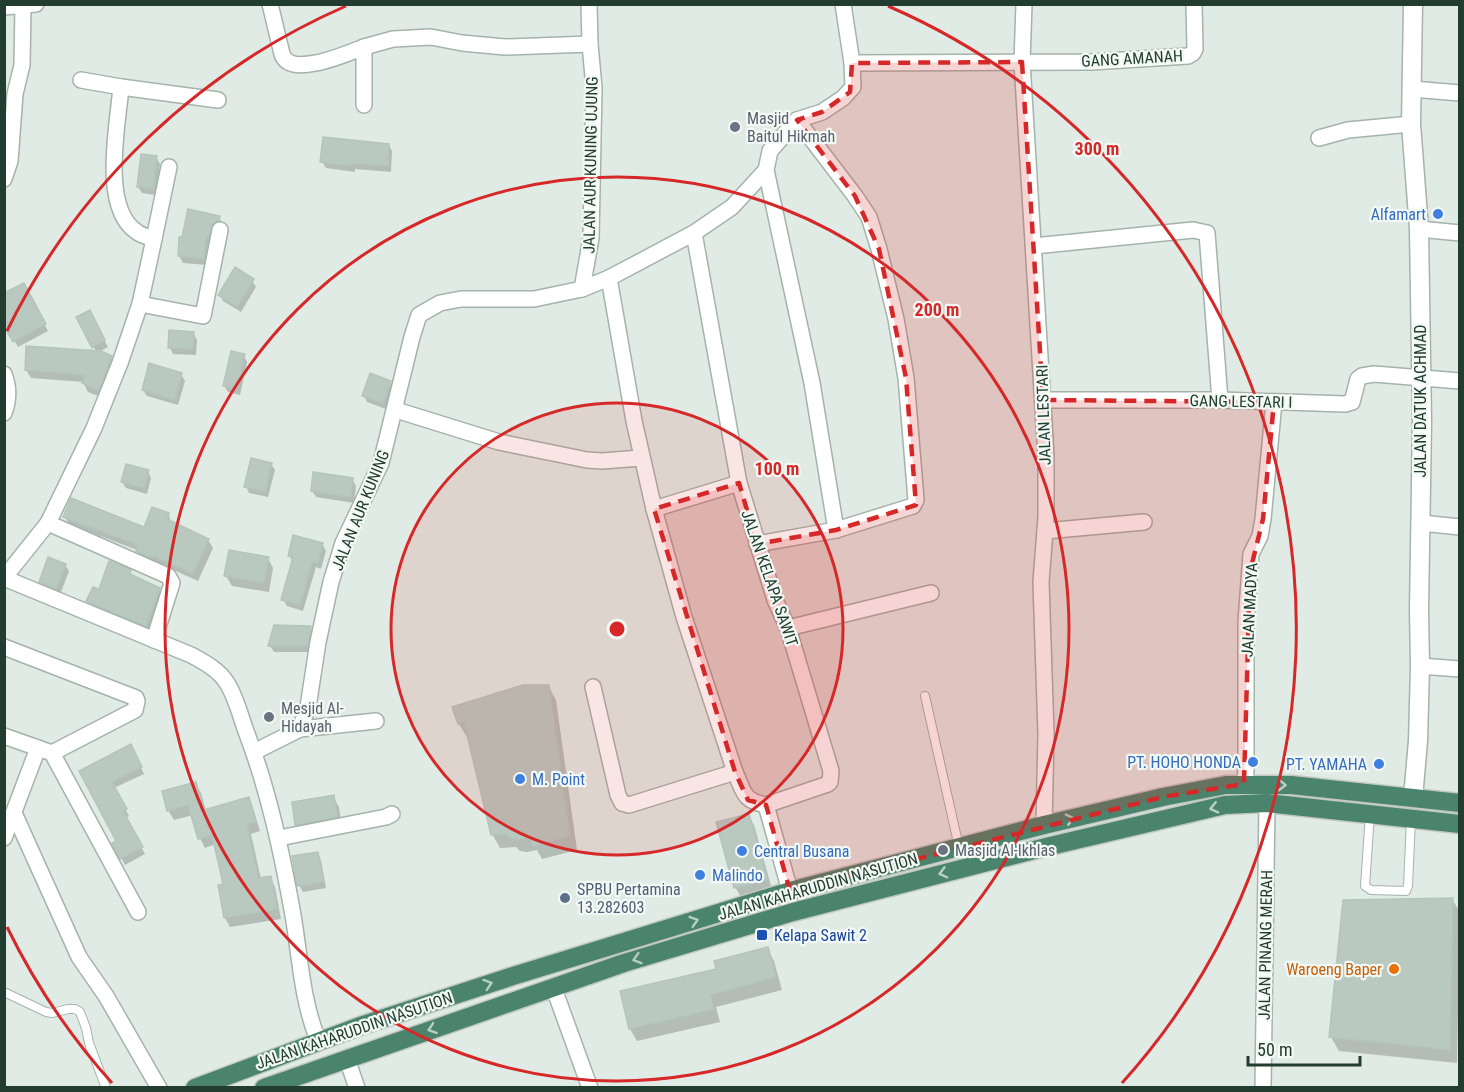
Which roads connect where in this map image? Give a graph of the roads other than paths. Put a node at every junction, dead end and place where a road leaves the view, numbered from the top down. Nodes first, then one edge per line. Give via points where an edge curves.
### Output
1 (270, 4) edge
2 (589, 4) edge
3 (843, 4) edge
4 (1024, 4) edge
5 (1194, 4) edge
6 (1413, 4) edge
7 (30, 5) edge
8 (4, 7) edge
9 (590, 44) junction
10 (364, 47) junction
11 (1022, 62) junction
12 (852, 63) junction
13 (81, 80) dead end
14 (121, 87) junction
15 (1412, 89) junction
16 (1460, 93) edge
17 (10, 95) edge
18 (218, 100) dead end
19 (364, 105) dead end
20 (797, 120) junction
21 (1411, 124) junction
22 (1319, 138) dead end
23 (169, 167) dead end
24 (766, 170) junction
25 (4, 179) edge
26 (1419, 229) junction
27 (220, 230) dead end
28 (694, 233) junction
29 (1460, 233) edge
30 (154, 239) junction
31 (1034, 246) junction
32 (609, 278) junction
33 (582, 289) junction
34 (140, 304) junction
35 (4, 374) edge
36 (1420, 377) junction
37 (1460, 381) edge
38 (1044, 400) junction
39 (1220, 400) junction
40 (1274, 402) junction
41 (396, 410) junction
42 (4, 413) edge
43 (641, 458) junction
44 (739, 483) junction
45 (654, 509) junction
46 (1144, 522) dead end
47 (48, 523) junction
48 (1421, 523) junction
49 (1460, 526) edge
50 (836, 530) junction
51 (1045, 531) junction
52 (757, 544) junction
53 (5, 578) edge
54 (931, 594) dead end
55 (788, 628) junction
56 (154, 640) junction
57 (4, 648) edge
58 (1420, 666) junction
59 (1460, 669) edge
60 (593, 687) dead end
61 (925, 696) dead end
62 (376, 721) dead end
63 (300, 729) junction
64 (4, 736) edge
65 (45, 751) junction
66 (254, 752) junction
67 (735, 772) junction
68 (1244, 784) junction
69 (1413, 798) junction
70 (1267, 803) junction
71 (1460, 804) edge
72 (766, 805) junction
73 (14, 813) junction
74 (392, 814) dead end
75 (1370, 814) junction
76 (1411, 818) junction
77 (1460, 824) edge
78 (1044, 825) junction
79 (4, 838) edge
80 (279, 838) junction
81 (959, 847) junction
82 (790, 891) junction
83 (138, 912) dead end
84 (668, 929) junction
85 (673, 948) junction
86 (553, 986) junction
87 (4, 992) edge
88 (318, 1040) junction
89 (347, 1059) junction
90 (106, 1088) edge
91 (159, 1088) edge
92 (195, 1088) edge
93 (264, 1088) edge
94 (357, 1088) edge
95 (590, 1088) edge
96 (1263, 1088) edge

1 - 10 street via 283,59 288,63 325,62
2 - 9 street, JALAN AUR KUNING UJUNG
3 - 12 street
4 - 11 street, JALAN LESTARI
5 - 11 street, GANG AMANAH via 1195,49 1188,57
6 - 15 street, JALAN DATUK ACHMAD
7 - 8 street
7 - 17 street via 22,64
9 - 10 street via 505,47 431,37 393,39
9 - 33 street, JALAN AUR KUNING UJUNG via 594,88 591,238
10 - 19 street
11 - 12 street, GANG AMANAH
11 - 31 street, JALAN LESTARI
12 - 20 street via 853,87 843,98 822,112
13 - 14 street
14 - 18 street
14 - 30 street via 114,159 116,202 137,233
15 - 16 street
15 - 21 street, JALAN DATUK ACHMAD
17 - 25 street via 10,161
20 - 24 street via 770,151
20 - 50 street via 868,217 894,309 906,378 915,504
21 - 22 street via 1348,129
21 - 26 street, JALAN DATUK ACHMAD
23 - 30 street
24 - 28 street via 732,207
24 - 50 street via 812,383
26 - 29 street
26 - 36 street, JALAN DATUK ACHMAD
27 - 34 street via 203,316
28 - 32 street
28 - 44 street, JALAN KELAPA SAWIT
30 - 34 street
31 - 38 street, JALAN LESTARI
31 - 39 street via 1193,230 1207,233
32 - 33 street
32 - 43 street
33 - 41 street, JALAN AUR KUNING via 534,299 440,303 419,315
34 - 47 street via 94,428
35 - 42 street via 8,384
36 - 37 street
36 - 40 street, GANG LESTARI I via 1362,376 1352,402 1345,404
36 - 48 street, JALAN DATUK ACHMAD
38 - 39 street, GANG LESTARI I
38 - 51 street, JALAN LESTARI
39 - 40 street, GANG LESTARI I
40 - 68 street, JALAN MADYA via 1263,519 1251,554
41 - 43 street via 499,442 587,460
41 - 63 street, JALAN AUR KUNING via 381,463 343,543 331,582 308,707
43 - 45 street
44 - 45 street
44 - 52 street, JALAN KELAPA SAWIT
45 - 67 street via 684,617
46 - 51 street
47 - 53 street
47 - 56 street via 168,576 172,583
48 - 49 street
48 - 58 street, JALAN DATUK ACHMAD
50 - 52 street
51 - 78 street, JALAN LESTARI via 1041,582 1046,734
52 - 55 street, JALAN KELAPA SAWIT
53 - 56 street
54 - 55 street
55 - 72 street, JALAN KELAPA SAWIT via 831,777 828,784
56 - 66 street via 204,662 220,675 228,684
57 - 65 street via 136,698 135,710
58 - 59 street
58 - 69 street, JALAN DATUK ACHMAD
60 - 67 street via 622,803 629,805
61 - 81 lane
62 - 63 street
63 - 66 street
64 - 65 street
65 - 73 street
65 - 83 street
66 - 80 street
67 - 72 street via 748,800
68 -> 69 highway, JALAN KAHARUDDIN NASUTION
78 -> 68 highway, JALAN KAHARUDDIN NASUTION via 1209,787
69 - 71 highway, JALAN KAHARUDDIN NASUTION
70 - 75 highway, JALAN KAHARUDDIN NASUTION
70 -> 85 highway, JALAN KAHARUDDIN NASUTION via 1225,805 1046,847 793,912
70 - 96 street, JALAN PINANG MERAH
72 - 82 street
73 - 79 street
73 - 91 street via 75,950
74 - 80 street
75 - 76 highway, JALAN KAHARUDDIN NASUTION
75 - 76 lane via 1365,886 1371,890 1406,891
76 - 77 highway, JALAN KAHARUDDIN NASUTION
78 - 81 highway, JALAN KAHARUDDIN NASUTION
80 - 88 street via 297,952
81 - 82 highway, JALAN KAHARUDDIN NASUTION
84 -> 82 highway, JALAN KAHARUDDIN NASUTION
84 - 85 highway
88 -> 84 highway, JALAN KAHARUDDIN NASUTION
85 -> 86 highway, JALAN KAHARUDDIN NASUTION
86 -> 89 highway, JALAN KAHARUDDIN NASUTION
86 - 95 street
87 - 90 lane via 46,1012 80,1012
88 - 92 highway, JALAN KAHARUDDIN NASUTION
89 - 93 highway, JALAN KAHARUDDIN NASUTION
89 - 94 street

